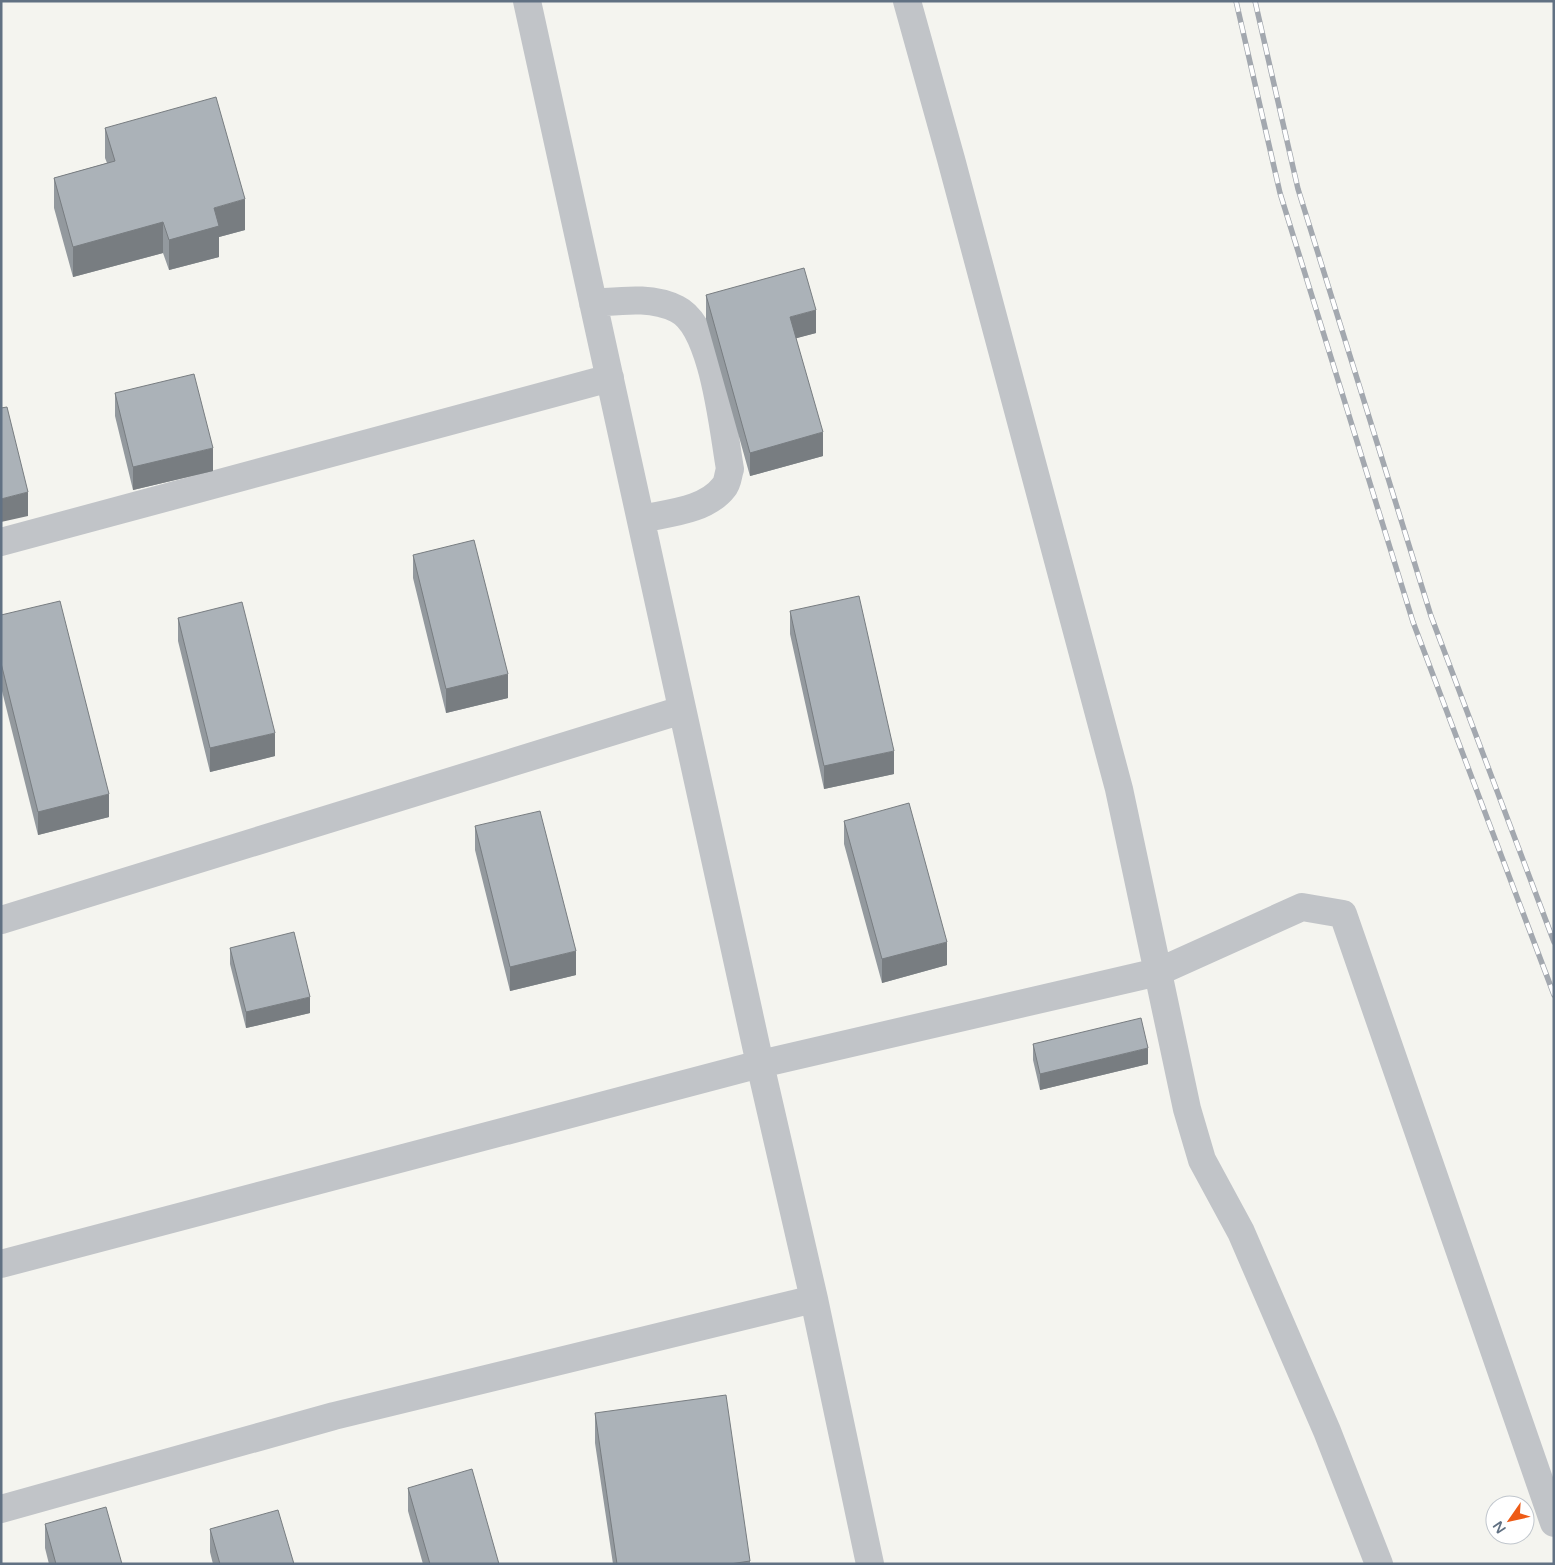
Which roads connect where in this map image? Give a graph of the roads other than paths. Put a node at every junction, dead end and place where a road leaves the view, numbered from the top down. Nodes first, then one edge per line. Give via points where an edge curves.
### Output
1 (527, 1) edge
2 (907, 1) edge
3 (594, 303) junction
4 (610, 378) junction
5 (641, 519) junction
6 (1, 542) edge
7 (682, 710) junction
8 (1, 920) edge
9 (1158, 972) junction
10 (760, 1064) junction
11 (1, 1264) edge
12 (814, 1299) junction
13 (1, 1509) edge
14 (1554, 1523) edge
15 (870, 1564) edge
16 (1379, 1564) edge

1 - 3 lane
2 - 9 lane via 1119,790
3 - 4 lane
3 - 5 lane via 634,300 677,309 689,318 711,362 730,469 726,486 697,506
4 - 5 lane
4 - 6 lane
5 - 7 lane
7 - 8 lane
7 - 10 lane
9 - 10 lane
9 - 14 lane via 1302,907 1343,914
9 - 16 lane via 1187,1109 1202,1160 1241,1232 1327,1431
10 - 11 lane
10 - 12 lane
12 - 13 lane via 334,1416
12 - 15 lane

